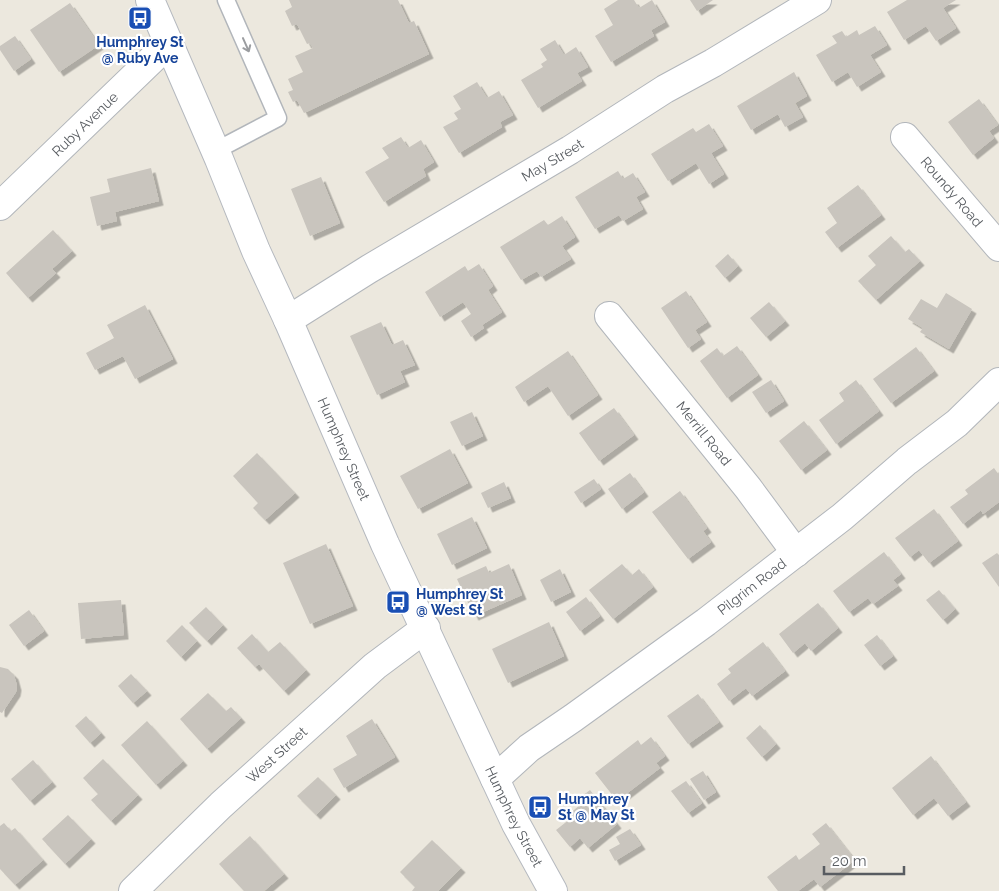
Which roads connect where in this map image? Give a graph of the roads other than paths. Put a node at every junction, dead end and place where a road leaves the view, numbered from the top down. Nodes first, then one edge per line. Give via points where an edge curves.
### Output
1 (150, 0) edge
2 (226, 0) edge
3 (817, 0) edge
4 (169, 43) junction
5 (904, 137) dead end
6 (215, 151) junction
7 (0, 206) edge
8 (999, 247) edge
9 (610, 316) dead end
10 (288, 320) junction
11 (999, 382) edge
12 (796, 553) junction
13 (426, 628) junction
14 (496, 779) junction
15 (133, 891) edge
16 (553, 891) edge

1 - 4 street, Humphrey Street
2 -> 6 lane via 278,118
3 - 10 street, May Street via 665,89
4 - 6 street, Humphrey Street
4 - 7 street, Ruby Avenue
5 - 8 street, Roundy Road
6 - 10 street, Humphrey Street
9 - 12 street, Merrill Road
10 - 13 street, Humphrey Street via 385,544
11 - 12 street, Pilgrim Road via 957,423
12 - 14 street, Pilgrim Road via 530,748
13 - 14 street, Humphrey Street
13 - 15 street, West Street via 375,666 221,805
14 - 16 street, Humphrey Street via 516,824

